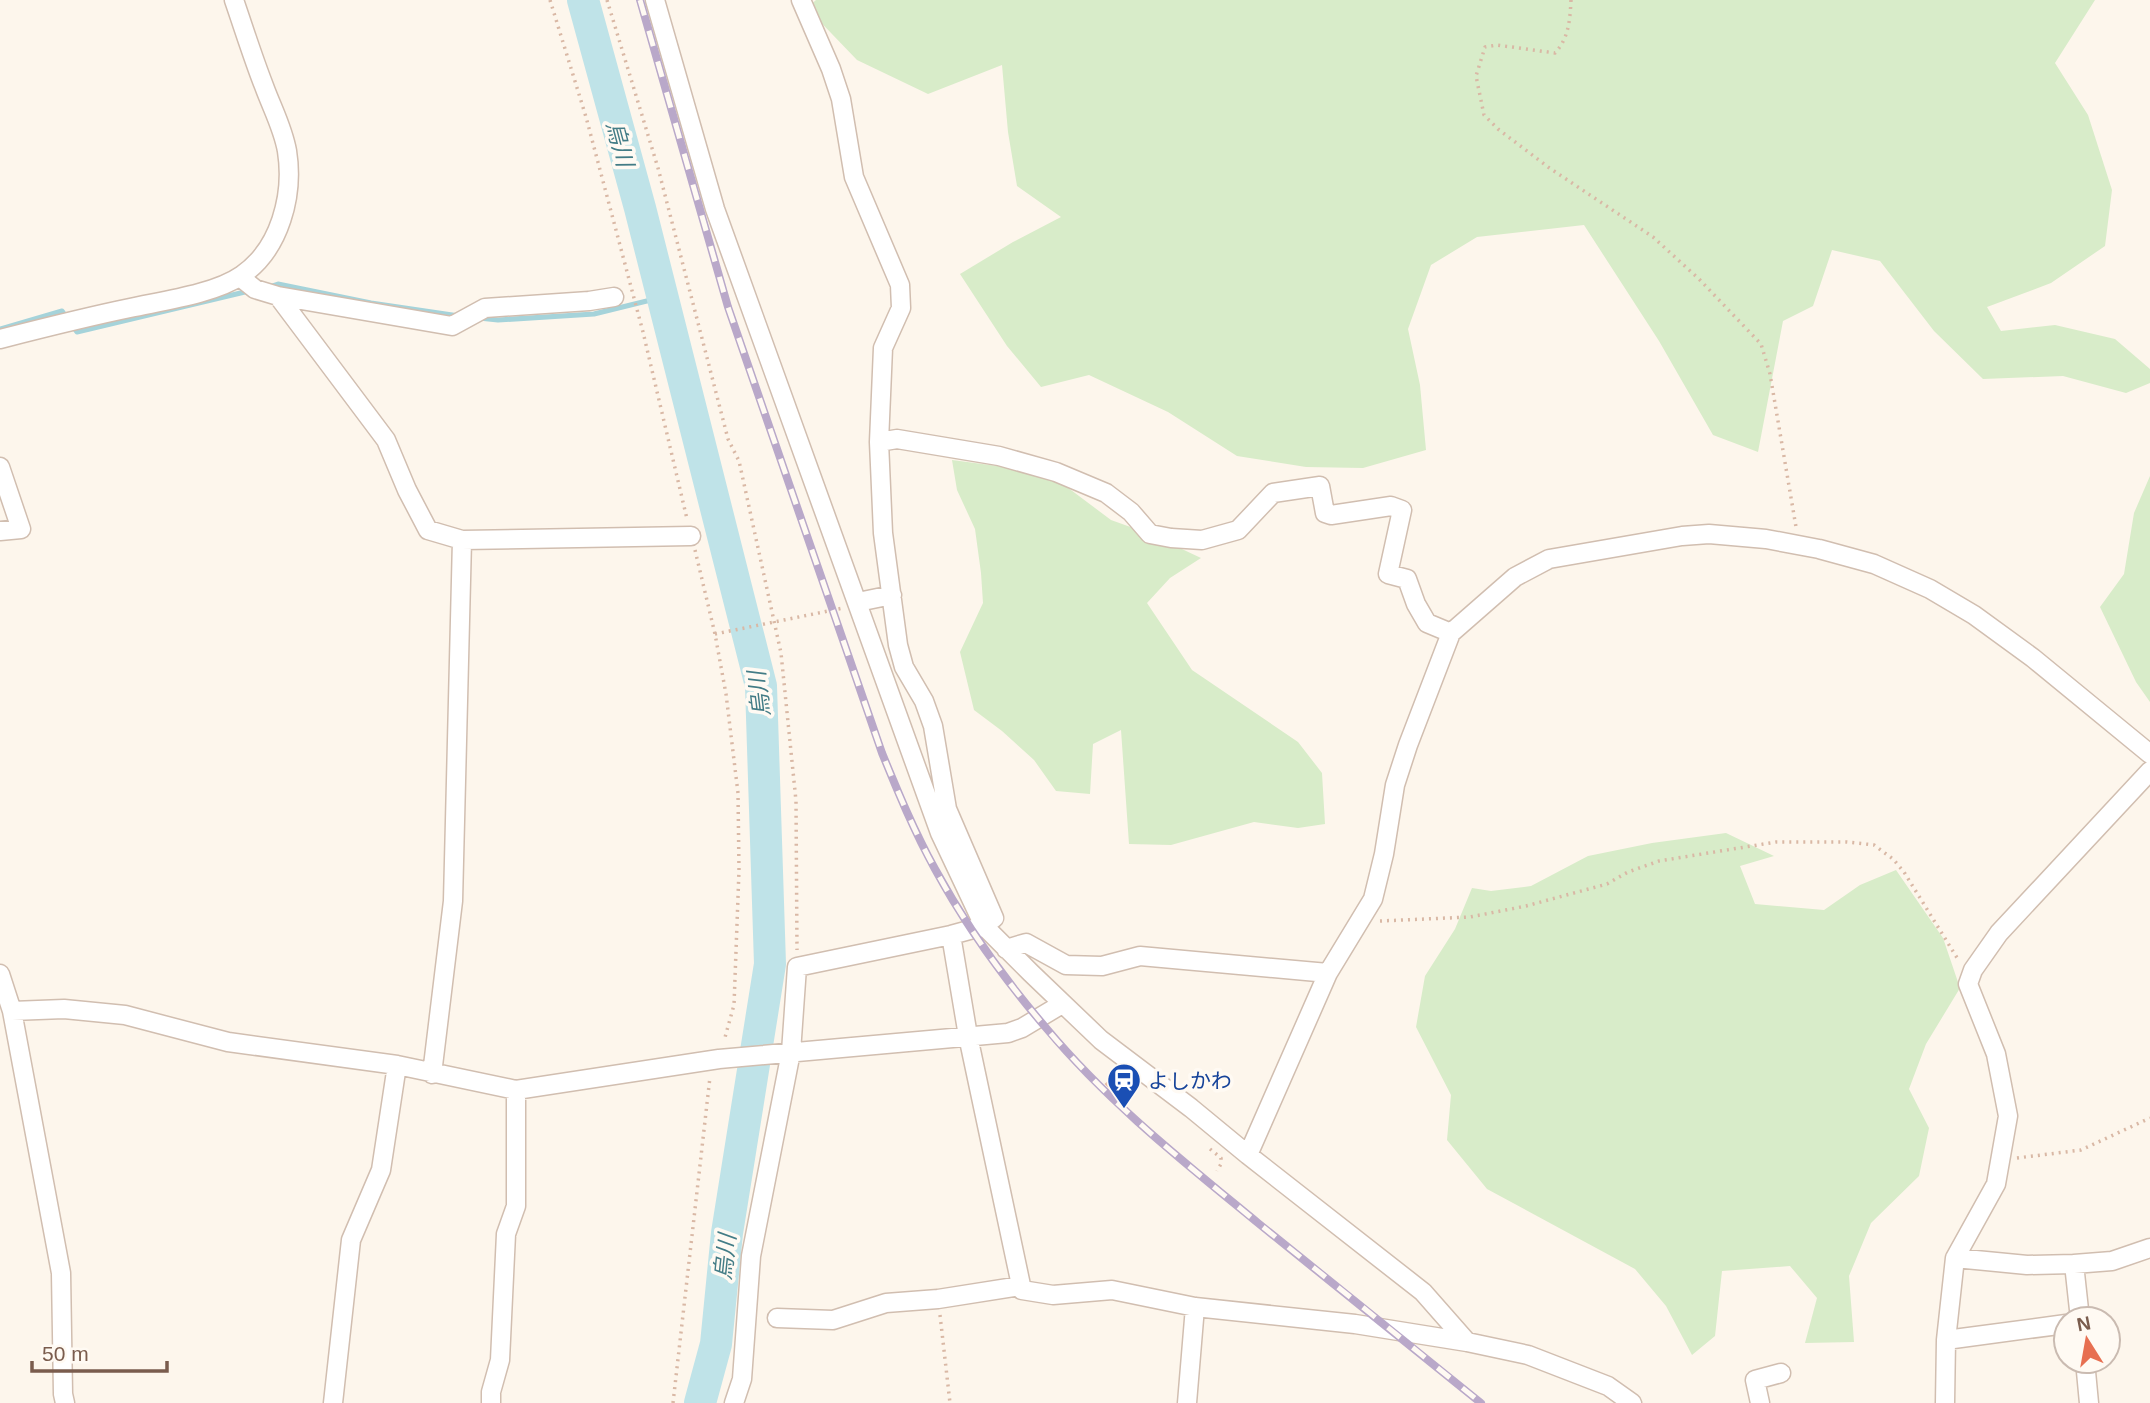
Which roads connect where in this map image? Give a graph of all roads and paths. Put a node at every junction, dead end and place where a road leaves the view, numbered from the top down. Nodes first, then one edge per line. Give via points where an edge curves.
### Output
1 (234, 0) edge
2 (550, 0) edge
3 (607, 0) edge
4 (655, 0) edge
5 (801, 0) edge
6 (1571, 0) edge
7 (240, 277) junction
8 (278, 296) junction
9 (614, 297) dead end
10 (0, 339) edge
11 (879, 442) junction
12 (0, 467) edge
13 (0, 531) edge
14 (691, 536) junction
15 (462, 540) junction
16 (1800, 546) junction
17 (892, 595) junction
18 (858, 603) junction
19 (774, 622) junction
20 (1451, 633) junction
21 (715, 634) junction
22 (2150, 754) edge
23 (2150, 771) edge
24 (1360, 921) junction
25 (984, 926) junction
26 (951, 935) junction
27 (1006, 949) junction
28 (797, 967) junction
29 (1328, 973) junction
30 (0, 974) edge
31 (1968, 984) junction
32 (1062, 1004) junction
33 (12, 1011) junction
34 (968, 1036) junction
35 (788, 1052) junction
36 (723, 1058) junction
37 (397, 1065) junction
38 (432, 1074) junction
39 (516, 1090) junction
40 (2150, 1118) edge
41 (1248, 1155) junction
42 (2001, 1160) junction
43 (2150, 1248) edge
44 (1955, 1258) junction
45 (2074, 1264) junction
46 (1021, 1286) junction
47 (938, 1298) junction
48 (2078, 1305) edge
49 (1195, 1307) junction
50 (777, 1318) dead end
51 (2052, 1326) edge
52 (1946, 1340) junction
53 (1467, 1342) junction
54 (1782, 1373) dead end
55 (2086, 1375) edge
56 (65, 1403) edge
57 (333, 1403) edge
58 (491, 1403) edge
59 (673, 1403) edge
60 (734, 1403) edge
61 (950, 1403) edge
62 (1187, 1403) edge
63 (1632, 1403) edge
64 (1760, 1403) edge
65 (1945, 1403) edge
66 (2089, 1403) edge

1 - 7 street via 281,126 289,168 285,208 277,230 264,256
2 - 14 path via 636,306
3 - 19 path via 658,168 728,439 739,461
4 - 18 street via 715,209
5 - 11 street via 841,99 854,177 900,285 901,309 883,348
6 - 16 path via 1569,24 1562,46 1555,52 1485,47 1476,76 1484,114 1548,167 1653,237 1761,344
7 - 8 street via 255,289
7 - 10 street via 199,293
8 - 9 street via 452,326 485,308
8 - 15 street via 386,440 428,530
11 - 17 street via 883,533
11 - 20 street via 897,439 999,456 1056,472 1106,493 1150,534 1171,538 1202,540 1238,530 1273,493 1308,487 1320,486 1325,513 1331,515 1391,506 1402,510 1388,574 1407,579 1427,622
12 - 13 street via 21,529
14 - 15 street
14 - 21 path
15 - 38 street via 453,901
16 - 20 street via 1709,534 1549,559 1515,577
16 - 22 street via 1874,564 1974,615 2033,657
17 - 18 street
17 - 25 street via 898,645 933,726 947,809 994,918
18 - 19 path
18 - 25 street via 940,832
19 - 21 path
19 - 28 path via 796,801
20 - 24 street via 1399,772 1376,887
21 - 36 path via 737,780 739,870 734,1006
23 - 31 street via 1999,933
24 - 29 street
24 - 31 path via 1470,917 1607,884 1659,861 1776,842 1847,842 1874,845 1905,872 1961,964
25 - 26 street
25 - 27 street
26 - 28 street
26 - 34 street
27 - 29 street via 1026,943 1066,965 1102,966 1140,956
27 - 32 street
28 - 35 street
29 - 41 street
30 - 33 street
31 - 42 street via 1996,1054 2006,1104
32 - 34 street via 1022,1028
32 - 41 street
33 - 37 street via 64,1009 125,1015 229,1042
33 - 56 street via 61,1273
34 - 35 street
34 - 46 street
35 - 36 street
35 - 60 street via 751,1256 742,1379
36 - 39 street
36 - 59 path via 709,1081
37 - 38 street
37 - 57 street via 381,1170 351,1240
38 - 39 street
39 - 58 street via 516,1206 506,1234 500,1360
40 - 42 path via 2081,1150
41 - 53 street via 1423,1292
42 - 44 street via 1996,1184
43 - 45 street via 2112,1261
44 - 45 street
44 - 52 street
45 - 48 street
46 - 47 street
46 - 49 street via 1022,1290 1054,1295 1111,1290
47 - 50 street via 886,1303 833,1320
47 - 61 path
49 - 53 street
49 - 62 street
51 - 52 street
52 - 65 street
53 - 63 street via 1528,1355 1608,1386
54 - 64 street via 1755,1380
55 - 66 street

